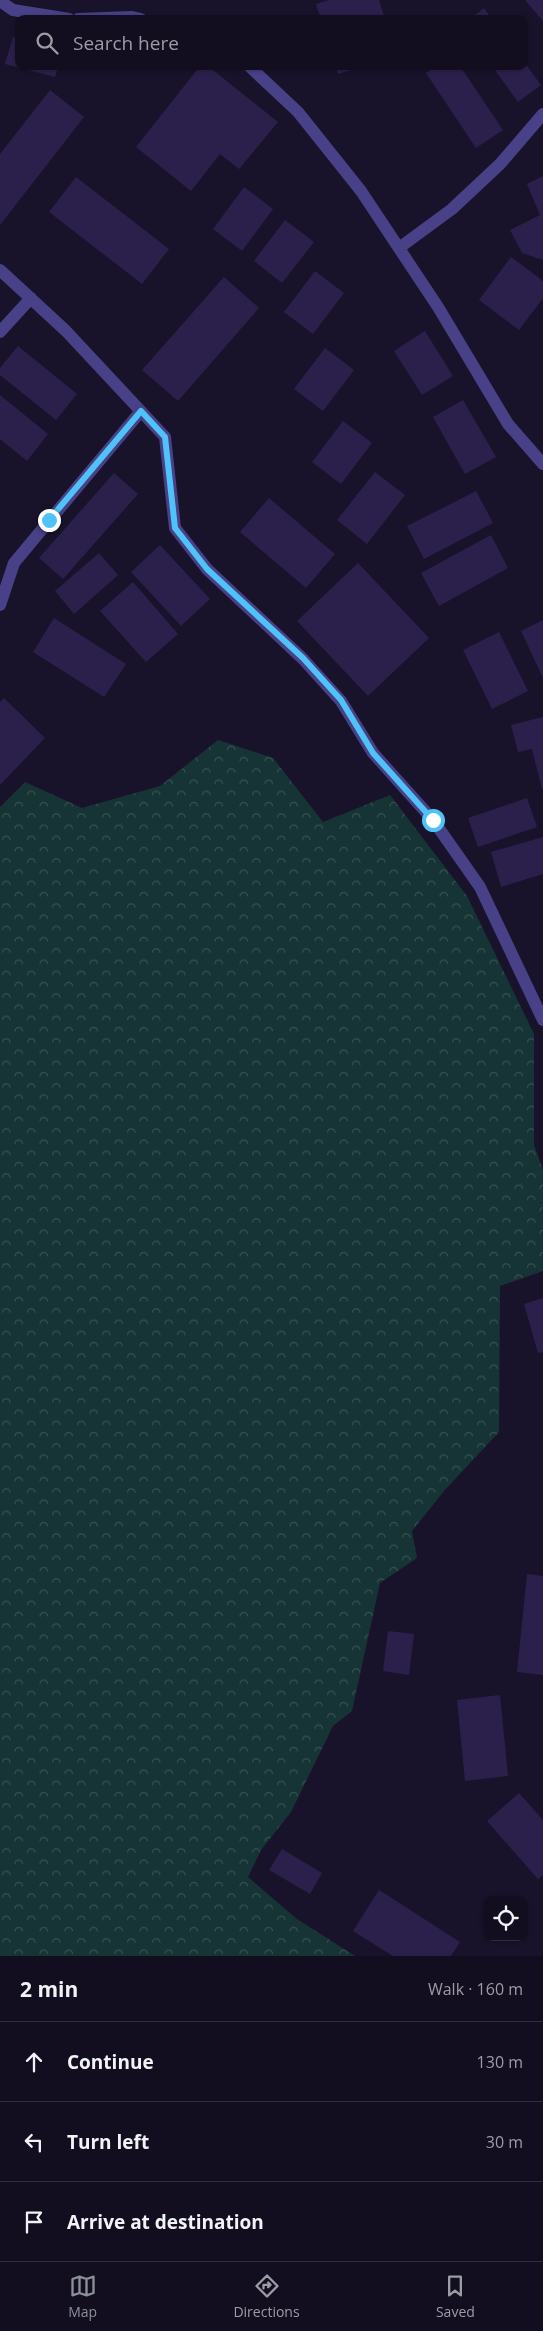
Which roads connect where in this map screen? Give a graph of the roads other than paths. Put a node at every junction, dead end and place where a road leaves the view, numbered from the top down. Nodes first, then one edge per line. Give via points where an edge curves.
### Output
1 (0, 1) edge
2 (44, 15) edge
3 (254, 70) edge
4 (543, 114) edge
5 (399, 248) junction
6 (0, 270) edge
7 (31, 298) junction
8 (0, 332) edge
9 (141, 411) junction
10 (543, 464) edge
11 (0, 605) edge
12 (543, 1020) edge

1 - 2 street via 13,10
3 - 5 street via 298,112 361,192
4 - 5 street via 500,164 452,209
5 - 10 street via 438,306 508,424
6 - 7 street
7 - 8 street
7 - 9 street
9 - 11 street via 14,564
9 - 12 street via 165,437 175,528 207,569 303,658 341,700 373,753 433,820 480,887

